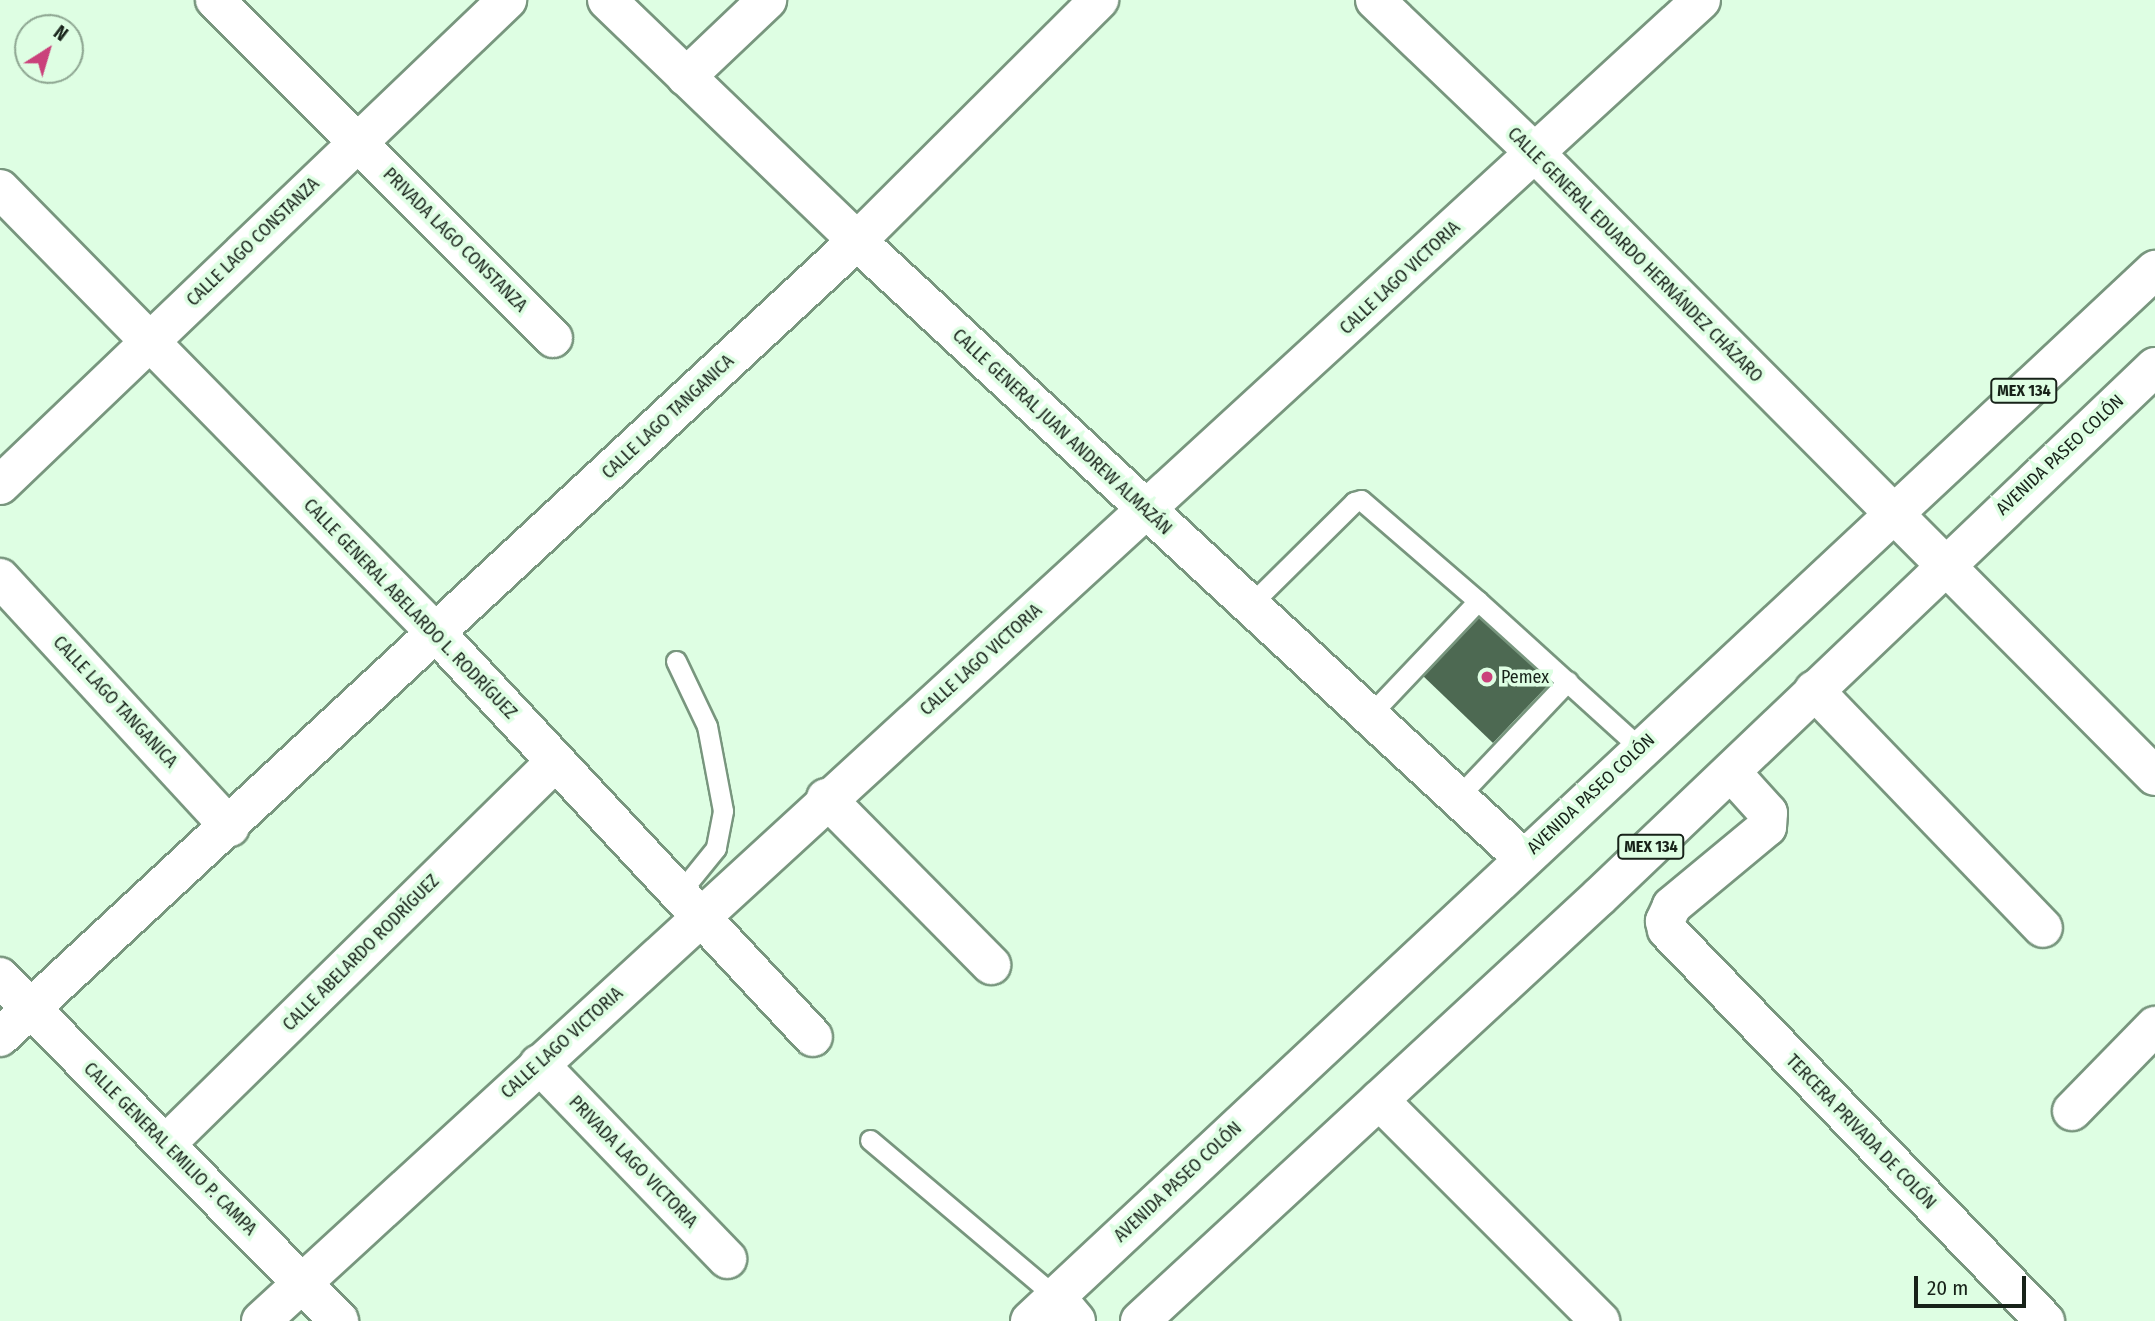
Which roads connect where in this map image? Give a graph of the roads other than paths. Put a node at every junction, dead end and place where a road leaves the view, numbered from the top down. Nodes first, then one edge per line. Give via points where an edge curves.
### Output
1 (215, 0) edge
2 (507, 0) edge
3 (607, 0) edge
4 (767, 0) edge
5 (1099, 0) edge
6 (1375, 0) edge
7 (1701, 0) edge
8 (686, 77) junction
9 (358, 141) junction
10 (1535, 153) junction
11 (0, 189) edge
12 (857, 241) junction
13 (2155, 270) edge
14 (553, 338) dead end
15 (150, 342) junction
16 (2155, 367) edge
17 (0, 485) edge
18 (1148, 512) junction
19 (1894, 513) junction
20 (1945, 564) junction
21 (0, 578) edge
22 (1478, 601) junction
23 (1249, 606) junction
24 (437, 634) junction
25 (676, 661) dead end
26 (1568, 681) junction
27 (1814, 690) junction
28 (1369, 716) junction
29 (1640, 748) junction
30 (555, 762) junction
31 (1731, 772) junction
32 (2155, 776) edge
33 (826, 798) junction
34 (1457, 798) junction
35 (230, 827) junction
36 (1523, 858) junction
37 (689, 906) junction
38 (2043, 929) dead end
39 (991, 965) dead end
40 (0, 977) edge
41 (31, 1008) junction
42 (2155, 1026) edge
43 (0, 1037) edge
44 (813, 1037) dead end
45 (539, 1064) junction
46 (1380, 1100) junction
47 (2072, 1111) dead end
48 (870, 1140) dead end
49 (166, 1144) junction
50 (727, 1259) dead end
51 (301, 1281) junction
52 (1054, 1313) edge
53 (261, 1321) edge
54 (339, 1321) edge
55 (1140, 1321) edge
56 (1600, 1321) edge
57 (2045, 1321) edge

1 - 9 street, PRIVADA LAGO CONSTANZA
2 - 9 street, CALLE LAGO CONSTANZA
3 - 8 street, CALLE GENERAL JUAN ANDREW ALMAZÁN
4 - 8 street
5 - 12 street, CALLE LAGO TANGANICA
6 - 10 street, CALLE GENERAL EDUARDO HERNÁNDEZ CHÁZARO
7 - 10 street, CALLE LAGO VICTORIA
8 - 12 street, CALLE GENERAL JUAN ANDREW ALMAZÁN
9 - 14 street, PRIVADA LAGO CONSTANZA
9 - 15 street, CALLE LAGO CONSTANZA
10 - 18 street, CALLE LAGO VICTORIA
10 - 19 street, CALLE GENERAL EDUARDO HERNÁNDEZ CHÁZARO
11 - 15 street, CALLE GENERAL ABELARDO L. RODRÍGUEZ
12 - 18 street, CALLE GENERAL JUAN ANDREW ALMAZÁN
12 - 24 street, CALLE LAGO TANGANICA
13 - 19 street, AVENIDA PASEO COLÓN / MEX 134
15 - 17 street, CALLE LAGO CONSTANZA
15 - 24 street, CALLE GENERAL ABELARDO L. RODRÍGUEZ
16 - 20 street, AVENIDA PASEO COLÓN / MEX 134
18 - 23 street, CALLE GENERAL JUAN ANDREW ALMAZÁN
18 - 33 street, CALLE LAGO VICTORIA
19 - 20 street, CALLE GENERAL EDUARDO HERNÁNDEZ CHÁZARO
19 - 29 street, AVENIDA PASEO COLÓN / MEX 134
20 - 27 street, AVENIDA PASEO COLÓN / MEX 134
20 - 32 street, CALLE GENERAL EDUARDO HERNÁNDEZ CHÁZARO
21 - 35 street, CALLE LAGO TANGANICA
22 - 23 lane via 1361,500
22 - 26 lane
22 - 28 lane
23 - 28 street, CALLE GENERAL JUAN ANDREW ALMAZÁN
24 - 30 street, CALLE GENERAL ABELARDO L. RODRÍGUEZ
24 - 35 street, CALLE LAGO TANGANICA
25 - 37 lane via 707,726 723,811 716,848
26 - 29 lane
26 - 34 lane
27 - 31 street, AVENIDA PASEO COLÓN / MEX 134
27 - 38 street
28 - 34 street, CALLE GENERAL JUAN ANDREW ALMAZÁN
29 - 36 street, AVENIDA PASEO COLÓN / MEX 134
30 - 37 street, CALLE GENERAL ABELARDO L. RODRÍGUEZ
30 - 49 street, CALLE ABELARDO RODRÍGUEZ
31 - 46 street, AVENIDA PASEO COLÓN / MEX 134
31 - 57 street, TERCERA PRIVADA DE COLÓN via 1768,813 1767,827 1666,913 1667,930
33 - 37 street, CALLE LAGO VICTORIA
33 - 39 street
34 - 36 street, CALLE GENERAL JUAN ANDREW ALMAZÁN
35 - 41 street, CALLE LAGO TANGANICA
36 - 52 street, AVENIDA PASEO COLÓN / MEX 134
37 - 44 street, CALLE GENERAL ABELARDO L. RODRÍGUEZ
37 - 45 street, CALLE LAGO VICTORIA
40 - 41 street, CALLE GENERAL EMILIO P. CAMPA
41 - 43 street, CALLE LAGO TANGANICA
41 - 49 street, CALLE GENERAL EMILIO P. CAMPA
42 - 47 street
45 - 50 street, PRIVADA LAGO VICTORIA
45 - 51 street, CALLE LAGO VICTORIA
46 - 55 street, AVENIDA PASEO COLÓN / MEX 134
46 - 56 street
48 - 52 lane
49 - 51 street, CALLE GENERAL EMILIO P. CAMPA
51 - 53 street, CALLE LAGO VICTORIA
51 - 54 street, CALLE GENERAL EMILIO P. CAMPA

